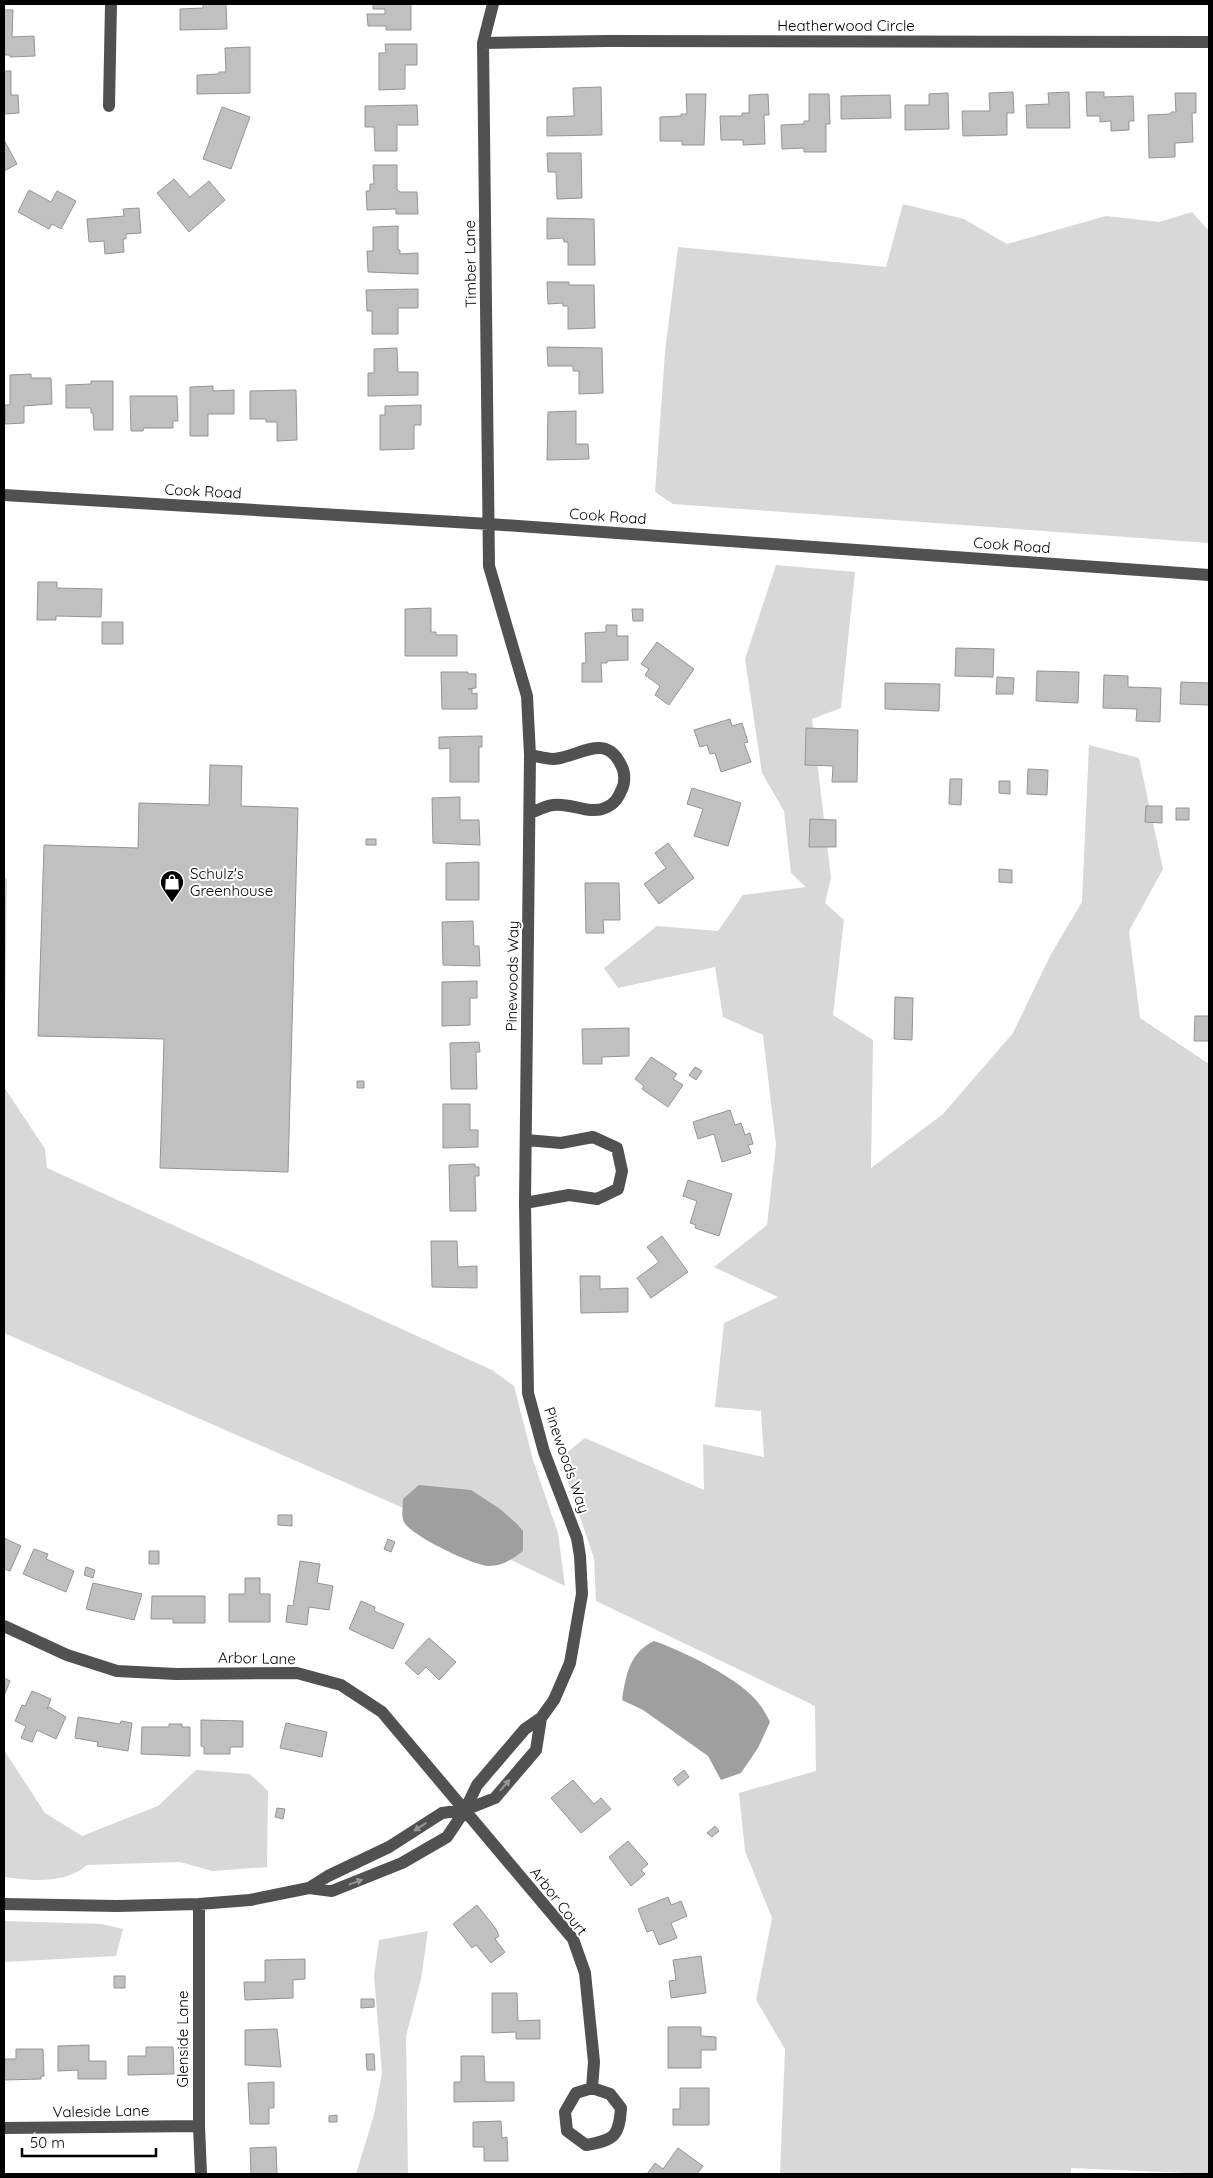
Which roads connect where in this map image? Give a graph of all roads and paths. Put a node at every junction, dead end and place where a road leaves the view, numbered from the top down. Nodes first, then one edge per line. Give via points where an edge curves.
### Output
1 (111, 4) edge
2 (493, 4) edge
3 (1209, 42) edge
4 (483, 43) junction
5 (109, 106) dead end
6 (4, 495) edge
7 (489, 524) junction
8 (1209, 575) edge
9 (530, 755) junction
10 (531, 813) junction
11 (526, 1140) junction
12 (525, 1203) junction
13 (4, 1626) edge
14 (541, 1718) junction
15 (465, 1810) junction
16 (309, 1888) junction
17 (4, 1904) edge
18 (198, 1904) junction
19 (592, 2088) junction
20 (199, 2126) junction
21 (4, 2128) edge
22 (201, 2174) edge

1 - 5 street
2 - 4 street, Timber Lane
3 - 4 street, Heatherwood Circle
4 - 7 street, Timber Lane
6 - 7 street, Cook Road
7 - 8 street, Cook Road
7 - 9 street, Pinewoods Way via 489,566 527,696
9 - 10 street, Pinewoods Way
9 - 10 street via 553,758 589,748 606,749 617,755 623,770 624,786 617,800 604,809 588,810 553,804
10 - 11 street, Pinewoods Way
11 - 12 street, Pinewoods Way
11 - 12 street via 561,1143 593,1137 617,1148 622,1171 618,1189 597,1199 568,1195
12 - 14 street, Pinewoods Way via 528,1393 544,1452 576,1538 582,1594 570,1663 554,1700
13 - 15 street, Arbor Lane via 67,1655 117,1671 298,1673 341,1685 382,1712
14 - 15 street, Pinewoods Way via 525,1729 477,1785
15 -> 14 street, Pinewoods Way via 495,1798 536,1750
15 -> 16 street, Pinewoods Way via 442,1813 389,1847
16 -> 15 street, Pinewoods Way via 332,1891 402,1864 447,1837
15 - 19 street, Arbor Court via 573,1939 585,1973 594,2062
16 - 18 street, Pinewoods Way via 250,1900
17 - 18 street, Pinewoods Way
18 - 20 street, Glenside Lane
19 - 19 street via 576,2093 565,2112 568,2131 586,2145 607,2141 620,2128 621,2108 610,2094
20 - 21 street, Valeside Lane
20 - 22 street, Glenside Lane

